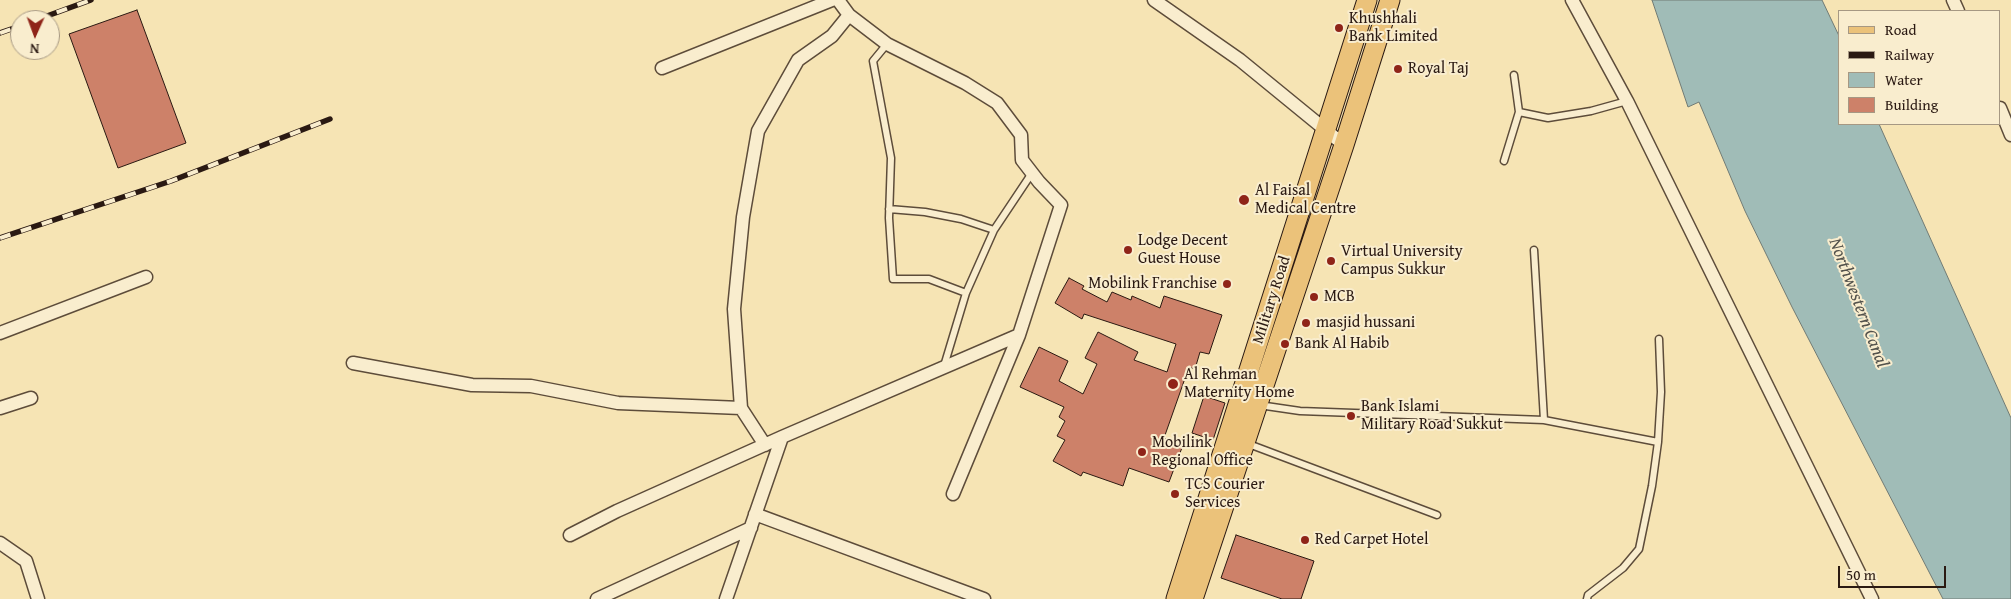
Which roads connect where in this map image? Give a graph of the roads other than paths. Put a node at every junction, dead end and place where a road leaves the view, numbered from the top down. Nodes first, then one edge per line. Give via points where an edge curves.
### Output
1 (832, 0) edge
2 (838, 0) edge
3 (1154, 0) edge
4 (1367, 0) edge
5 (1390, 0) edge
6 (1572, 0) edge
7 (849, 15) junction
8 (887, 44) junction
9 (662, 68) dead end
10 (1514, 75) dead end
11 (1627, 101) junction
12 (2001, 110) edge
13 (1520, 112) junction
14 (1326, 130) junction
15 (2011, 135) edge
16 (1344, 145) junction
17 (1504, 161) dead end
18 (1032, 173) junction
19 (890, 209) junction
20 (994, 230) junction
21 (1534, 250) dead end
22 (146, 277) dead end
23 (966, 293) junction
24 (0, 334) edge
25 (1019, 335) junction
26 (1659, 339) dead end
27 (353, 363) dead end
28 (944, 367) junction
29 (31, 398) dead end
30 (1257, 405) junction
31 (0, 408) edge
32 (740, 408) junction
33 (1544, 420) junction
34 (782, 437) junction
35 (1245, 442) junction
36 (1658, 442) junction
37 (765, 445) junction
38 (953, 494) dead end
39 (755, 514) junction
40 (1437, 515) dead end
41 (750, 528) junction
42 (570, 535) dead end
43 (0, 543) edge
44 (38, 599) edge
45 (596, 599) edge
46 (726, 599) edge
47 (984, 599) edge
48 (1176, 599) edge
49 (1193, 599) edge
50 (1587, 599) edge
51 (1872, 599) edge

1 - 9 street
2 - 7 street
3 - 14 street via 1240,60
4 - 14 main road, Military Road
5 - 16 main road
6 - 11 street
7 - 8 street
7 - 32 street via 832,36 798,60 758,131 743,217 734,309
8 - 18 street via 997,103 1021,135 1022,160
8 - 19 lane via 873,61 891,158
10 - 13 lane
11 - 13 lane via 1548,118
11 - 51 street
12 - 15 street
13 - 17 lane
14 - 16 street
14 - 48 main road, Military Road
16 - 30 main road
18 - 20 lane
18 - 25 street via 1061,205
19 - 20 lane via 961,219
19 - 23 lane via 893,279 929,280
20 - 23 lane
21 - 33 lane
22 - 24 street
23 - 28 lane
25 - 28 street
25 - 38 street
26 - 36 lane via 1661,392
27 - 32 street via 472,385 531,386 618,403
28 - 34 street
29 - 31 street
30 - 33 lane via 1300,411
30 - 35 main road
32 - 37 street
33 - 36 lane
34 - 37 street
34 - 39 street
35 - 40 lane
35 - 49 main road
36 - 50 lane via 1639,549 1623,568 1588,594
37 - 42 street via 616,511
39 - 41 street
39 - 47 street
41 - 45 street
41 - 46 street
43 - 44 street via 26,561

